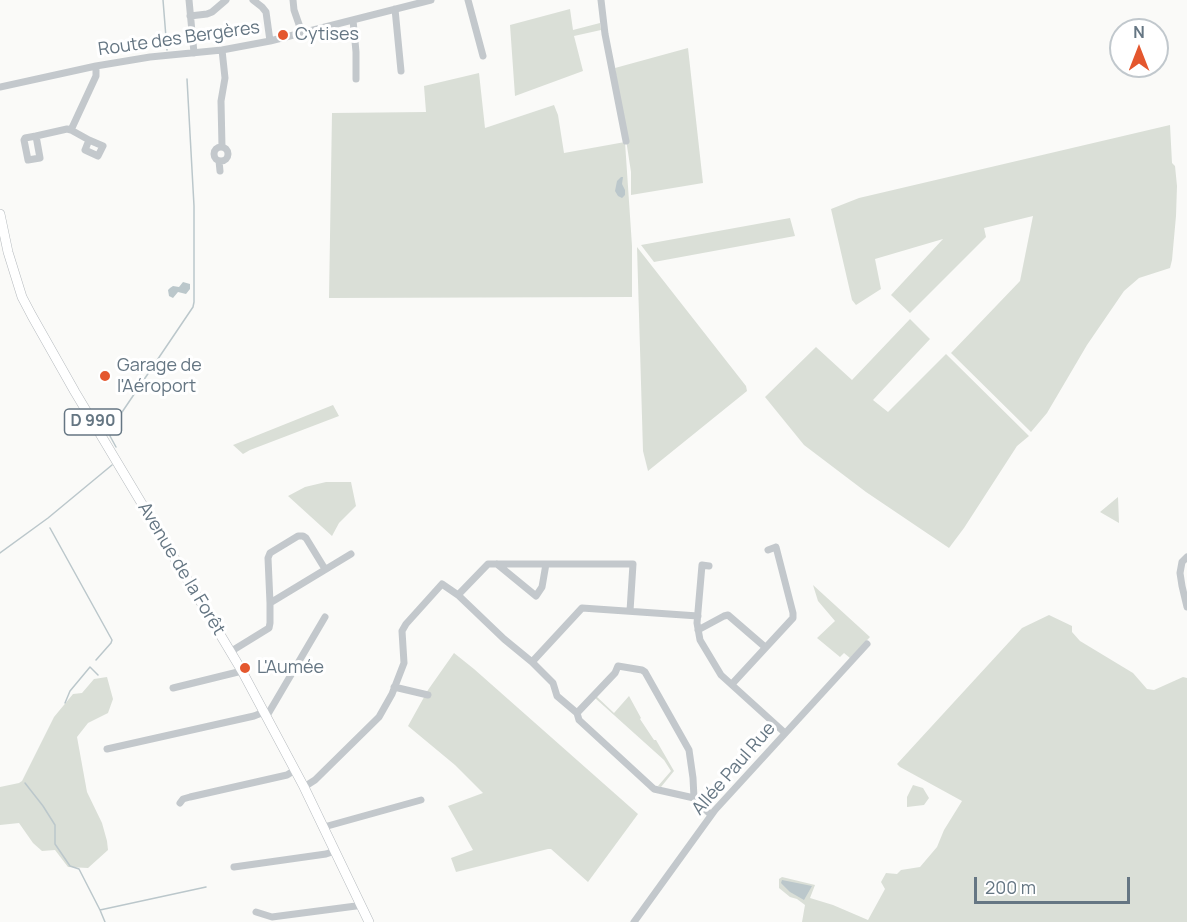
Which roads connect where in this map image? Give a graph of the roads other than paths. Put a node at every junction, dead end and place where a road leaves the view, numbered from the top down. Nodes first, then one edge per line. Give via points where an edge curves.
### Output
1 (189, 0) edge
2 (226, 0) edge
3 (253, 0) edge
4 (293, 0) edge
5 (431, 0) edge
6 (468, 0) edge
7 (601, 0) edge
8 (395, 9) junction
9 (190, 16) junction
10 (353, 20) junction
11 (302, 33) junction
12 (270, 41) junction
13 (222, 50) junction
14 (194, 53) junction
15 (483, 56) dead end
16 (96, 66) junction
17 (401, 71) dead end
18 (356, 79) dead end
19 (0, 87) edge
20 (70, 130) junction
21 (36, 136) dead end
22 (90, 140) dead end
23 (626, 141) dead end
24 (220, 171) dead end
25 (0, 214) edge
26 (768, 550) dead end
27 (351, 554) dead end
28 (1187, 557) edge
29 (497, 564) junction
30 (546, 564) junction
31 (709, 566) dead end
32 (325, 569) junction
33 (458, 595) junction
34 (270, 603) junction
35 (1187, 607) edge
36 (630, 611) junction
37 (698, 616) junction
38 (325, 617) dead end
39 (698, 630) junction
40 (867, 644) dead end
41 (765, 647) junction
42 (231, 652) junction
43 (532, 662) junction
44 (242, 671) junction
45 (732, 684) junction
46 (394, 687) junction
47 (173, 688) dead end
48 (428, 695) dead end
49 (577, 713) junction
50 (264, 714) junction
51 (785, 733) junction
52 (106, 749) dead end
53 (295, 770) junction
54 (304, 787) junction
55 (694, 798) junction
56 (421, 800) dead end
57 (180, 803) dead end
58 (711, 815) junction
59 (324, 827) junction
60 (335, 851) junction
61 (234, 867) dead end
62 (361, 904) junction
63 (256, 912) dead end
64 (369, 922) edge
65 (634, 922) edge

1 - 9 street
2 - 9 street via 212,12
3 - 12 street via 266,12
4 - 11 street
5 - 8 street, Route des Bergères
6 - 15 street
7 - 23 street
8 - 10 street, Route des Bergères
8 - 17 street
9 - 14 street
10 - 11 street, Route des Bergères
10 - 18 street
11 - 12 street, Route des Bergères
12 - 13 street, Route des Bergères
13 - 14 street, Route des Bergères
13 - 24 street via 222,147 214,152
14 - 16 street, Route des Bergères
16 - 19 street, Route des Bergères
16 - 20 street via 96,76
20 - 21 street
20 - 22 street
25 - 42 main road, Avenue de la Forêt / D 990 via 22,297 32,316
26 - 41 street via 776,547 793,618
27 - 32 street
28 - 35 street via 1180,573
29 - 30 street
29 - 30 street via 536,596 543,587
29 - 33 street via 489,564
30 - 36 street via 633,564
31 - 37 street via 702,565
32 - 34 street
32 - 34 street via 303,536 270,553
33 - 43 street
33 - 46 street via 442,584 406,624 402,631 404,663
34 - 42 street via 269,628
36 - 37 street
36 - 43 street via 582,608
37 - 39 street
38 - 50 street via 273,707
39 - 41 street via 728,615
39 - 45 street via 722,675
40 - 51 street, Allée Paul Rue
41 - 45 street
42 - 44 main road, Avenue de la Forêt / D 990
43 - 49 street via 553,683 557,696
44 - 47 street
44 - 50 main road, Avenue de la Forêt / D 990
45 - 51 street
46 - 48 street
46 - 54 street via 379,717
49 - 55 street via 579,720 654,789
49 - 55 street via 618,666 645,672 689,750
50 - 52 street
50 - 53 main road, Avenue de la Forêt / D 990
51 - 58 street, Allée Paul Rue
53 - 54 main road, Avenue de la Forêt / D 990
53 - 57 street via 183,799
54 - 59 main road, Avenue de la Forêt / D 990
55 - 58 street
56 - 59 street
58 - 65 street, Allée Paul Rue
59 - 60 main road, Avenue de la Forêt / D 990
60 - 61 street
60 - 62 main road, Avenue de la Forêt / D 990
62 - 63 street via 272,917
62 - 64 main road, Avenue de la Forêt / D 990

